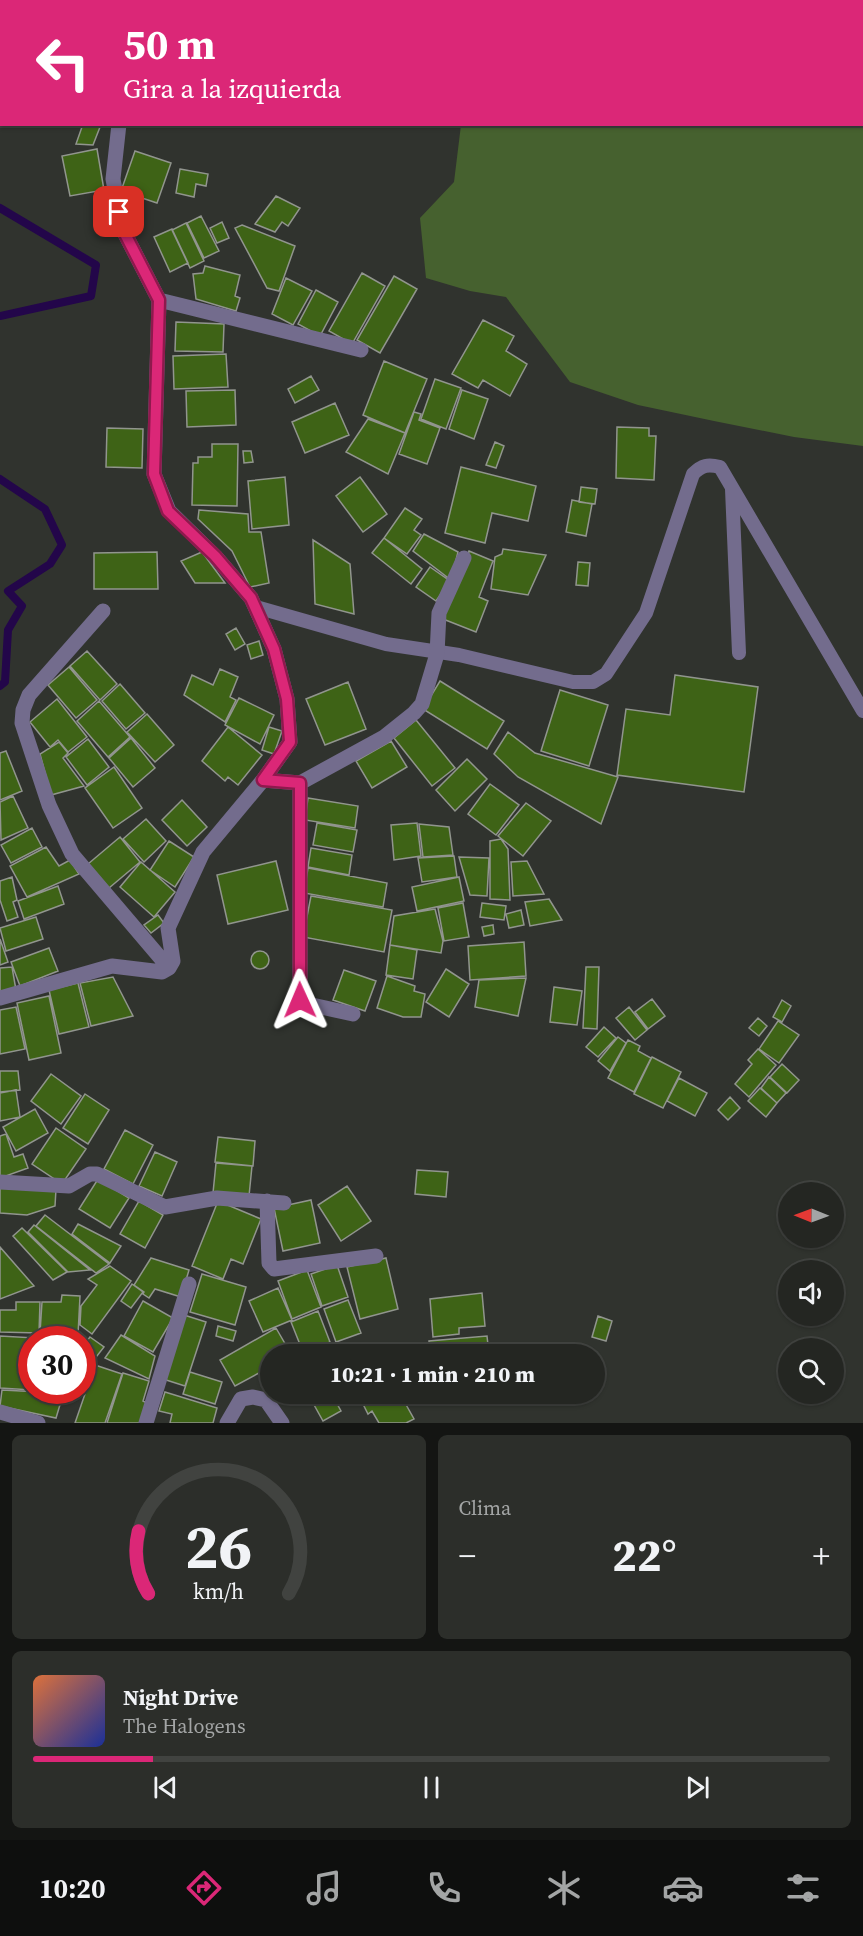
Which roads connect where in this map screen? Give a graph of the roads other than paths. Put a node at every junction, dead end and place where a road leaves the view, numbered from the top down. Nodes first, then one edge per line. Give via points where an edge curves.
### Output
1 (119, 126) edge
2 (159, 300) junction
3 (361, 350) dead end
4 (732, 487) junction
5 (464, 558) dead end
6 (255, 607) junction
7 (103, 611) dead end
8 (740, 653) dead end
9 (437, 654) junction
10 (863, 711) edge
11 (263, 780) junction
12 (300, 783) junction
13 (169, 968) junction
14 (0, 998) edge
15 (353, 1014) dead end
16 (0, 1182) edge
17 (267, 1201) junction
18 (284, 1203) dead end
19 (376, 1256) dead end
20 (189, 1284) dead end
21 (0, 1412) edge
22 (38, 1423) edge
23 (146, 1423) edge
24 (227, 1423) edge
25 (282, 1423) edge

1 - 2 street via 113,179 122,228
2 - 3 street
2 - 6 street via 154,474 168,511 215,556
4 - 8 lane
4 - 9 lane via 720,466 700,467 693,474 646,613 606,674 593,682 573,682 459,655
4 - 10 lane
5 - 9 street via 439,613
6 - 9 lane via 386,644
6 - 11 street via 274,649 287,699 290,742
7 - 13 street via 29,695 22,723 49,805 72,854
9 - 12 street via 422,704 414,713 384,737
11 - 12 street
11 - 13 street via 203,852 168,928 173,961
12 - 15 street via 300,1000
13 - 14 street via 162,972 112,966
16 - 17 street via 69,1186 97,1174 165,1207 218,1198
17 - 18 street
17 - 19 street via 269,1263 274,1269
20 - 23 street
21 - 22 street
24 - 25 street via 241,1399 253,1397 266,1400

